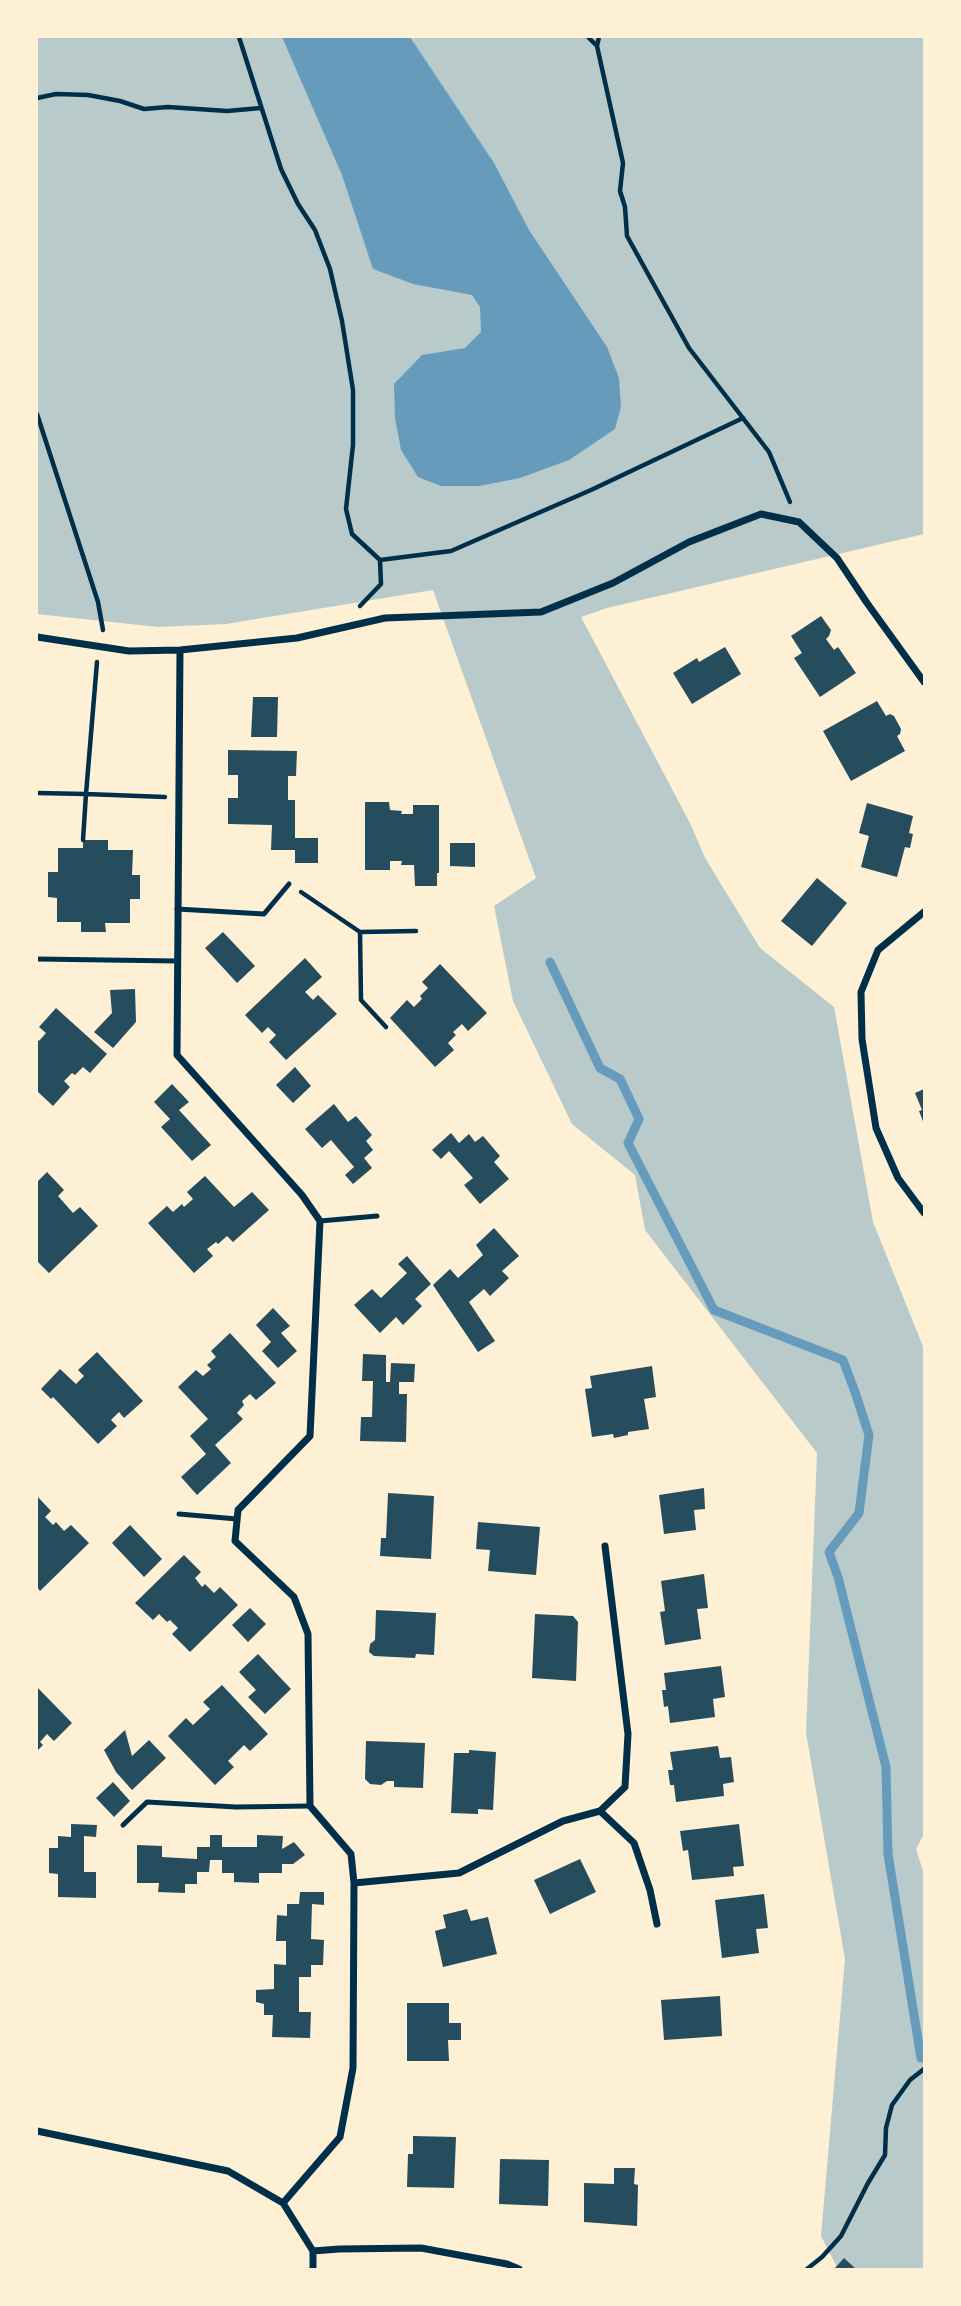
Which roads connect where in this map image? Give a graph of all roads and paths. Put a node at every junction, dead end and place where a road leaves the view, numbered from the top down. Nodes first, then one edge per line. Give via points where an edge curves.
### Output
1 (239, 37) edge
2 (588, 37) edge
3 (599, 37) edge
4 (597, 46) junction
5 (37, 98) edge
6 (261, 108) junction
7 (37, 414) edge
8 (743, 418) junction
9 (799, 522) junction
10 (380, 560) junction
11 (333, 630) junction
12 (37, 637) edge
13 (102, 648) junction
14 (180, 650) junction
15 (924, 682) edge
16 (37, 793) edge
17 (86, 794) junction
18 (179, 798) junction
19 (83, 839) dead end
20 (289, 884) joint
21 (177, 909) junction
22 (924, 912) edge
23 (416, 930) dead end
24 (360, 932) junction
25 (37, 959) edge
26 (177, 961) junction
27 (386, 1027) dead end
28 (924, 1213) edge
29 (377, 1216) dead end
30 (320, 1221) junction
31 (179, 1514) dead end
32 (237, 1519) junction
33 (605, 1546) dead end
34 (310, 1806) junction
35 (600, 1811) junction
36 (123, 1825) dead end
37 (354, 1883) junction
38 (657, 1924) dead end
39 (924, 2069) edge
40 (37, 2131) edge
41 (283, 2203) junction
42 (313, 2251) junction
43 (313, 2269) edge
44 (519, 2269) edge
45 (807, 2269) edge

1 - 6 path
2 - 4 path
3 - 4 path
4 - 8 path via 623,163 620,191 627,235 690,348
5 - 6 path via 88,95 144,110
6 - 10 path via 281,169 315,230 330,269 353,390 346,509 352,534
7 - 13 path via 98,601
8 - 9 path via 769,452
8 - 10 path via 451,551
9 - 11 street via 761,514 689,542 613,583 541,612 385,618
9 - 15 street via 837,558
10 - 11 path via 380,584
11 - 14 street
12 - 13 street
13 - 14 street
13 - 17 path
14 - 18 street
16 - 17 path
17 - 18 path
17 - 19 path
18 - 21 street
20 - 21 lane via 264,914
20 - 24 path
21 - 26 street
22 - 28 street via 878,950 861,992 862,1039 876,1128 898,1178
23 - 24 path
24 - 27 path via 361,1000
25 - 26 lane
26 - 30 street via 177,1055
29 - 30 lane
30 - 32 street via 310,1436 238,1510
31 - 32 lane
32 - 34 street via 235,1541 294,1597 308,1634
33 - 35 street via 628,1734 625,1787
34 - 36 lane via 147,1802
34 - 37 street via 351,1854
35 - 37 street via 563,1821 459,1873
35 - 38 street via 634,1843
37 - 41 street via 353,2068 340,2137
39 - 45 path via 909,2080 892,2105 885,2155 841,2235
40 - 41 street via 228,2171
41 - 42 street
42 - 43 street
42 - 44 street via 421,2248

